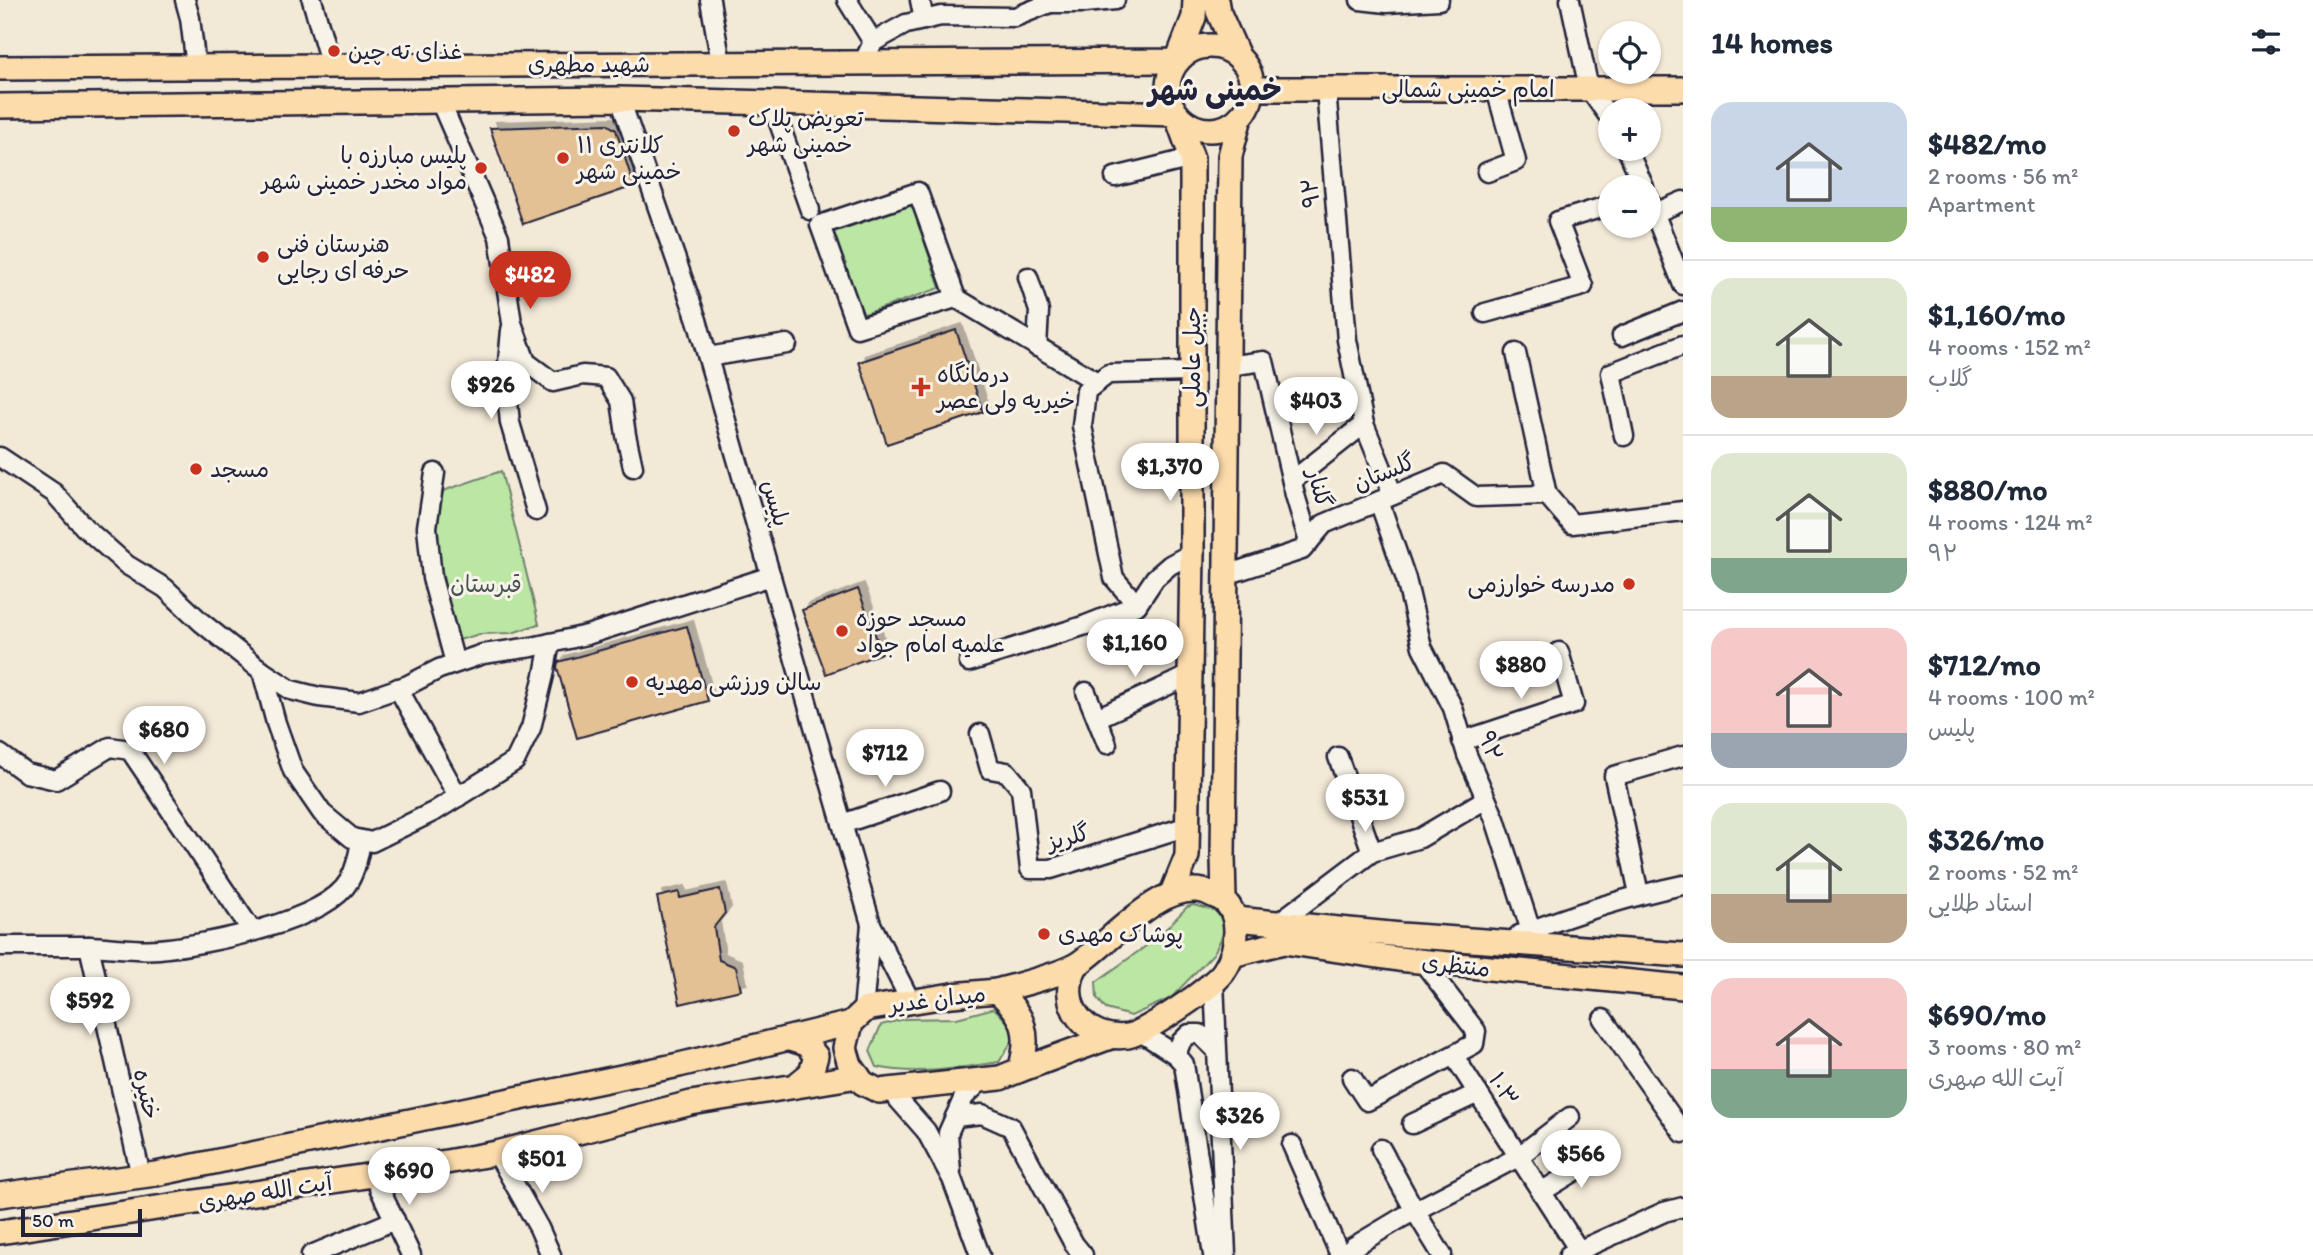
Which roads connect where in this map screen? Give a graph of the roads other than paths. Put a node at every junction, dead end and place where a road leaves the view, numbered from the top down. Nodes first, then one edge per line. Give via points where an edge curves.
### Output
1 (185, 0) edge
2 (312, 0) edge
3 (710, 0) edge
4 (847, 0) edge
5 (920, 0) edge
6 (1115, 0) edge
7 (1195, 0) edge
8 (1216, 0) edge
9 (1360, 0) edge
10 (1439, 0) edge
11 (1570, 0) edge
12 (1050, 1) edge
13 (924, 20) junction
14 (868, 52) junction
15 (1238, 56) junction
16 (1177, 61) junction
17 (721, 63) junction
18 (331, 66) junction
19 (195, 67) junction
20 (0, 68) edge
21 (1252, 89) junction
22 (1326, 89) junction
23 (1496, 89) junction
24 (1589, 89) junction
25 (1683, 89) edge
26 (620, 99) junction
27 (440, 101) junction
28 (1598, 101) edge
29 (772, 103) junction
30 (194, 104) junction
31 (0, 106) edge
32 (1176, 114) junction
33 (1240, 117) junction
34 (1192, 163) junction
35 (1230, 172) junction
36 (1487, 172) dead end
37 (1115, 177) dead end
38 (1683, 201) edge
39 (1661, 204) edge
40 (1598, 209) edge
41 (810, 210) dead end
42 (1661, 228) edge
43 (1028, 277) dead end
44 (1683, 285) edge
45 (956, 298) junction
46 (1683, 311) edge
47 (1486, 313) dead end
48 (512, 323) junction
49 (1622, 336) dead end
50 (787, 344) dead end
51 (1683, 345) edge
52 (1037, 347) junction
53 (1516, 353) dead end
54 (708, 357) junction
55 (1228, 366) junction
56 (1192, 372) junction
57 (1097, 382) junction
58 (1364, 424) junction
59 (1624, 436) dead end
60 (5, 465) edge
61 (634, 467) dead end
62 (435, 473) dead end
63 (1292, 481) junction
64 (1547, 495) junction
65 (1386, 498) junction
66 (536, 511) dead end
67 (1683, 511) edge
68 (1309, 542) junction
69 (1192, 554) junction
70 (1226, 575) junction
71 (771, 576) junction
72 (1137, 605) junction
73 (550, 643) junction
74 (1559, 652) dead end
75 (969, 662) dead end
76 (455, 663) junction
77 (262, 671) junction
78 (1190, 675) junction
79 (398, 688) junction
80 (1086, 692) dead end
81 (1097, 718) junction
82 (981, 734) dead end
83 (1462, 741) junction
84 (1107, 744) dead end
85 (0, 754) edge
86 (1683, 756) edge
87 (1338, 757) dead end
88 (940, 791) dead end
89 (458, 797) junction
90 (1486, 799) junction
91 (842, 824) junction
92 (1188, 826) junction
93 (361, 840) junction
94 (1372, 852) junction
95 (1683, 884) edge
96 (1172, 893) junction
97 (1639, 894) junction
98 (1230, 909) junction
99 (1278, 923) junction
100 (871, 924) junction
101 (252, 931) junction
102 (1531, 931) junction
103 (1503, 942) junction
104 (0, 946) edge
105 (89, 946) junction
106 (1232, 955) junction
107 (1683, 955) edge
108 (1422, 961) junction
109 (1076, 965) junction
110 (1214, 981) junction
111 (1683, 987) edge
112 (997, 991) junction
113 (911, 1002) junction
114 (857, 1017) junction
115 (1603, 1019) dead end
116 (1139, 1031) junction
117 (1110, 1037) junction
118 (790, 1039) junction
119 (1216, 1050) junction
120 (1176, 1055) junction
121 (1454, 1056) junction
122 (1020, 1070) junction
123 (858, 1076) junction
124 (1353, 1078) dead end
125 (982, 1080) junction
126 (795, 1086) junction
127 (890, 1090) junction
128 (1478, 1093) junction
129 (955, 1117) junction
130 (1570, 1117) dead end
131 (1412, 1124) dead end
132 (1682, 1130) edge
133 (1292, 1145) dead end
134 (1381, 1149) dead end
135 (497, 1153) junction
136 (1600, 1156) dead end
137 (1518, 1157) junction
138 (373, 1175) junction
139 (141, 1176) junction
140 (952, 1179) junction
141 (1541, 1192) junction
142 (0, 1195) edge
143 (1683, 1207) edge
144 (1415, 1211) junction
145 (395, 1220) junction
146 (0, 1232) edge
147 (1577, 1253) edge
148 (311, 1255) edge
149 (411, 1255) edge
150 (551, 1255) edge
151 (980, 1255) edge
152 (1083, 1255) edge
153 (1213, 1255) edge
154 (1226, 1255) edge
155 (1343, 1255) edge
156 (1442, 1255) edge

1 - 19 street
2 - 18 street
3 - 17 street
4 - 14 street
5 - 13 street
6 - 12 street via 1085,4
7 - 16 main road via 1194,17
8 - 15 main road
9 - 10 street via 1386,4
11 - 24 street
12 - 13 street via 1015,17
13 - 14 street via 906,24
14 - 16 main road, شهید مطهری
14 - 17 main road, شهید مطهری
15 - 16 main road via 1226,49 1200,46
15 - 21 main road via 1246,65
16 - 32 main road via 1167,87
17 - 18 main road, شهید مطهری
18 - 19 main road, شهید مطهری
19 - 20 main road, شهید مطهری
19 - 30 main road
21 - 22 main road, امام خمینی شمالی
21 - 33 main road
22 - 23 main road, امام خمینی شمالی
22 - 58 street, ۹۲ via 1347,340
23 - 24 main road, امام خمینی شمالی
23 - 36 street via 1516,161
24 - 25 main road, امام خمینی شمالی
24 - 28 street
26 - 27 main road, شهید مطهری
26 - 29 main road, شهید مطهری
26 - 54 street, پلیس
27 - 30 main road, شهید مطهری
27 - 48 street via 499,237
29 - 32 main road, شهید مطهری
29 - 41 street
30 - 31 main road, شهید مطهری
32 - 33 main road via 1200,130 1229,126
32 - 34 main road, جبل عاملی
33 - 35 main road, جبل عاملی
34 - 35 main road via 1216,160
34 - 37 street
34 - 56 main road, جبل عاملی
35 - 55 main road, جبل عاملی
38 - 39 street
40 - 47 street via 1558,221 1583,286
42 - 44 street
43 - 52 street via 1039,311
45 - 45 street via 918,192 820,225 857,328
45 - 52 street
46 - 49 street
48 - 61 street via 526,362 553,382 583,375 606,377 621,401
48 - 66 street via 506,383 510,424
50 - 54 street
51 - 59 street via 1611,373
52 - 57 street
53 - 64 street
54 - 71 street, پلیس
55 - 63 street, گلنار via 1265,361
55 - 70 main road, جبل عاملی
56 - 57 street via 1108,374
56 - 69 main road, جبل عاملی
57 - 72 street via 1086,391 1082,426 1114,578
58 - 63 street
58 - 65 street, ۹۲
60 - 77 street via 54,493 127,565 165,588
62 - 76 street via 427,527 432,578
63 - 68 street, گلنار
64 - 65 street, گلستان via 1476,497 1444,474
64 - 67 street via 1572,524
65 - 68 street, گلستان via 1324,524
65 - 83 street, ۹۲ via 1422,647 1452,708
68 - 70 street, گلستان via 1302,550
69 - 72 street via 1155,578
69 - 78 main road, جبل عاملی
70 - 98 main road, جبل عاملی
71 - 73 street
71 - 91 street, پلیس
72 - 75 street
73 - 76 street
73 - 89 street via 531,728 515,761
74 - 83 street via 1574,704
76 - 79 street
77 - 79 street via 290,690 319,697 359,702
77 - 93 street via 293,771 322,813
78 - 81 street
78 - 92 main road, جبل عاملی
79 - 89 street
80 - 81 street
81 - 84 street
82 - 92 street, گلریز via 990,769 1007,772 1021,789 1030,869 1051,869
83 - 90 street, ۹۲
85 - 101 street via 26,774 56,780 110,747 130,750
86 - 97 street via 1614,776
87 - 94 street
88 - 91 street
89 - 93 street via 372,842
90 - 94 street via 1420,838
90 - 102 street, ۹۲
91 - 100 street, پلیس
92 - 96 main road, جبل عاملی via 1187,856
93 - 101 street via 348,883 329,901 287,922
94 - 99 street
95 - 97 street
96 - 98 main road, منتظری via 1202,890
96 - 109 main road via 1142,911
97 - 102 street
98 - 99 main road, منتظری
98 - 106 main road, جبل عاملی via 1236,947
99 - 103 main road, منتظری
100 - 113 street
100 - 114 street
101 - 105 street via 158,949
102 - 103 street
103 - 107 main road, منتظری
104 - 105 street
105 - 139 street, ختیره
106 - 108 main road, منتظری via 1284,942
106 - 110 main road
108 - 111 main road, منتظری
108 - 121 street via 1476,1031 1474,1044
109 - 112 main road
109 - 117 main road via 1068,994 1074,1013 1090,1028
110 - 116 main road via 1171,1014
110 - 119 street
112 - 113 main road, میدان غدیر
112 - 122 main road, میدان غدیر via 1013,1005 1026,1030
113 - 114 main road, میدان غدیر via 866,1009
114 - 118 main road, آیت الله صهری
114 - 123 main road via 845,1048
115 - 132 street
116 - 117 main road
116 - 120 street
117 - 122 main road
118 - 126 main road via 807,1044 816,1056 811,1073
118 - 139 main road, آیت الله صهری
119 - 120 street via 1200,1034 1189,1034
119 - 154 street
120 - 153 street via 1184,1064
121 - 124 street via 1367,1101
121 - 128 street, ۱۰۳
122 - 125 main road
123 - 126 main road, آیت الله صهری
123 - 127 main road via 879,1091
125 - 127 main road
125 - 129 street via 964,1097
126 - 135 main road, آیت الله صهری via 691,1103
127 - 140 street via 926,1130
128 - 131 street
128 - 137 street, ۱۰۳
129 - 140 street via 948,1133
129 - 152 street via 982,1114 1011,1127
130 - 137 street
133 - 155 street
134 - 144 street
135 - 138 main road, آیت الله صهری
135 - 150 street
136 - 141 street
137 - 141 street, ۱۰۳
137 - 144 street
138 - 145 street
138 - 146 main road, آیت الله صهری
139 - 142 main road, آیت الله صهری
140 - 151 street
141 - 147 street, ۱۰۳
143 - 147 street
144 - 155 street
144 - 156 street
145 - 148 street
145 - 149 street

